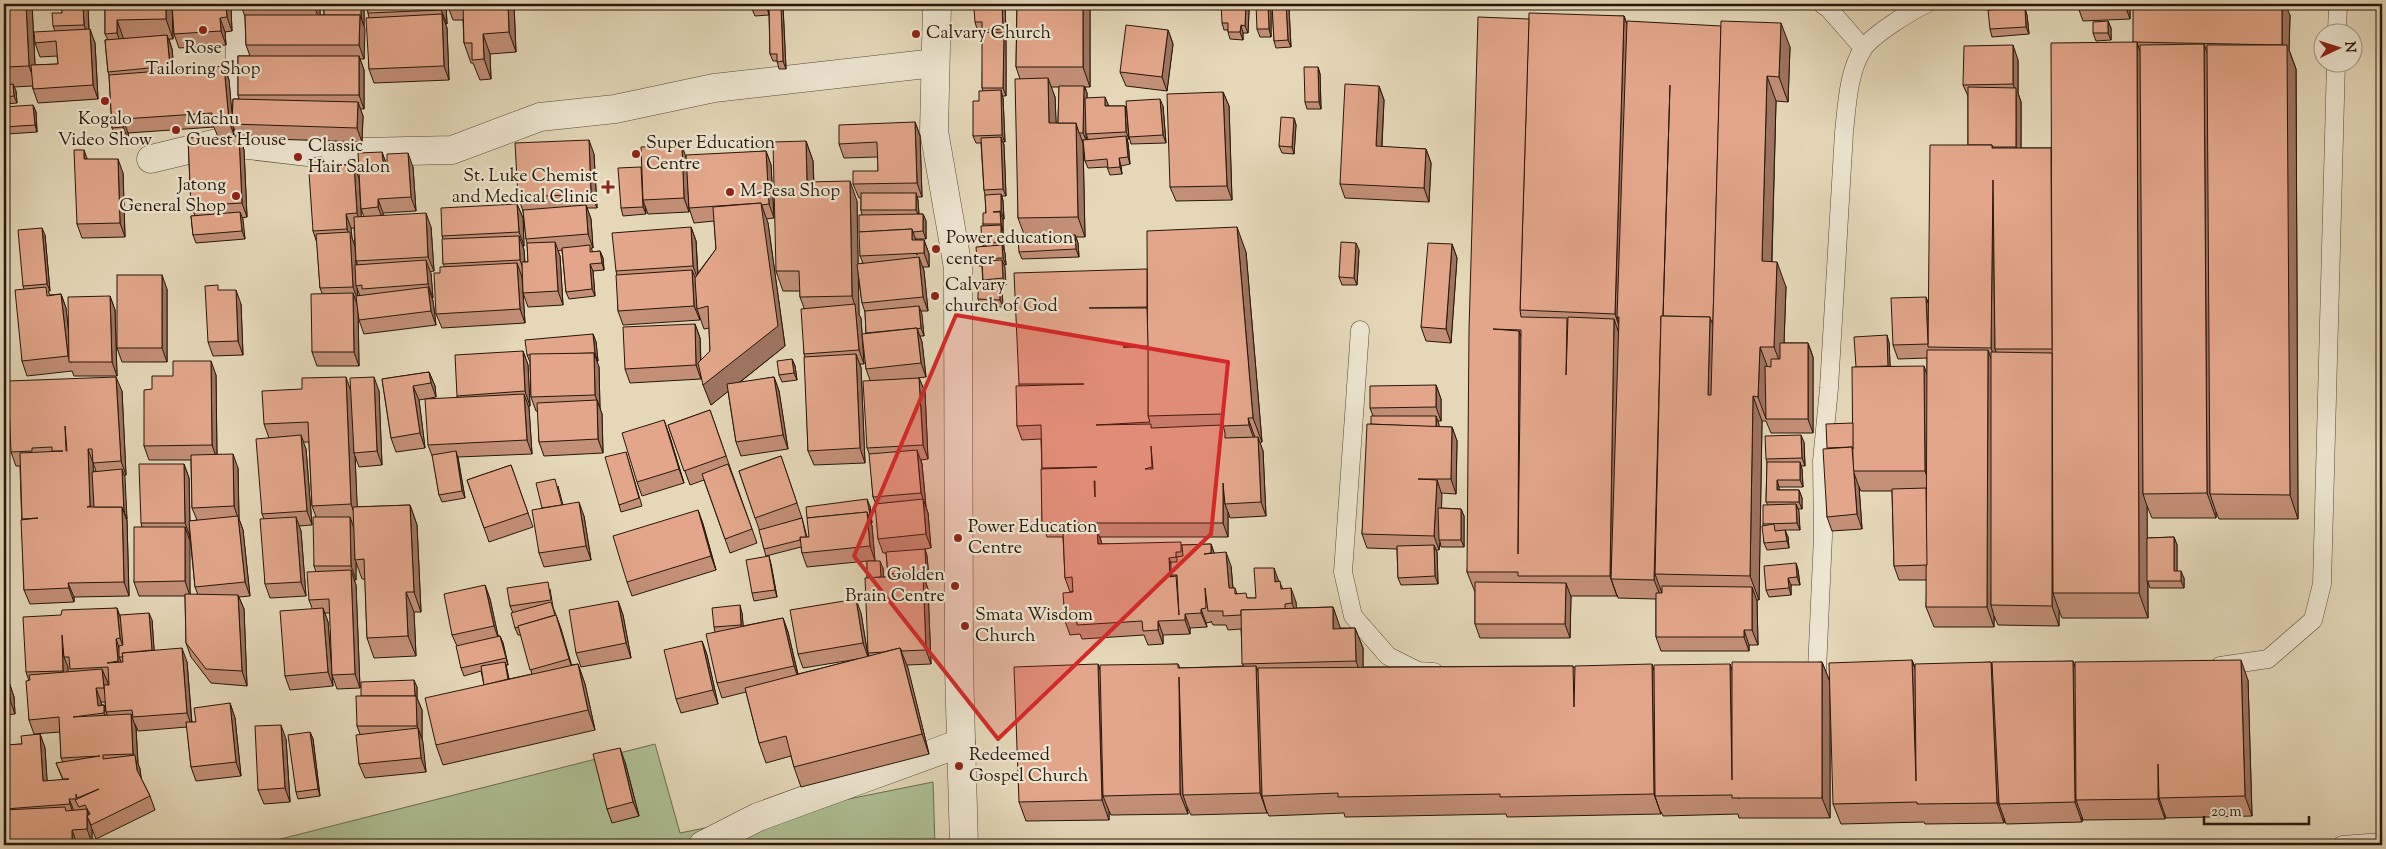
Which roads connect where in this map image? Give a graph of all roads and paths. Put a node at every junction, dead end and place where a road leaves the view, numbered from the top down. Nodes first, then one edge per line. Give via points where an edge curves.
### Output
1 (240, 4) edge
2 (937, 4) edge
3 (1822, 4) edge
4 (1926, 4) edge
5 (2338, 4) edge
6 (2337, 22) edge
7 (1864, 48) junction
8 (935, 63) junction
9 (2336, 72) edge
10 (234, 144) junction
11 (151, 159) dead end
12 (1360, 330) dead end
13 (2201, 668) edge
14 (1797, 670) edge
15 (1817, 670) junction
16 (1837, 670) edge
17 (1452, 673) edge
18 (961, 743) junction
19 (2382, 842) edge
20 (703, 845) edge
21 (964, 845) edge
22 (2342, 845) edge

1 - 10 street via 240,63
2 - 8 street
3 - 7 lane
4 - 7 lane via 1906,13
5 - 6 lane
7 - 15 lane via 1854,73 1844,132 1822,462 1823,536
8 - 10 street via 714,88 615,109 540,117 452,150 317,153
8 - 18 street via 934,131 958,268
9 - 13 lane via 2322,584 2312,620 2268,659
10 - 11 street via 221,142
12 - 17 lane via 1343,572 1354,616 1388,656 1418,671
14 - 15 lane
15 - 16 lane
18 - 20 street via 758,817
18 - 21 street
19 - 22 lane

